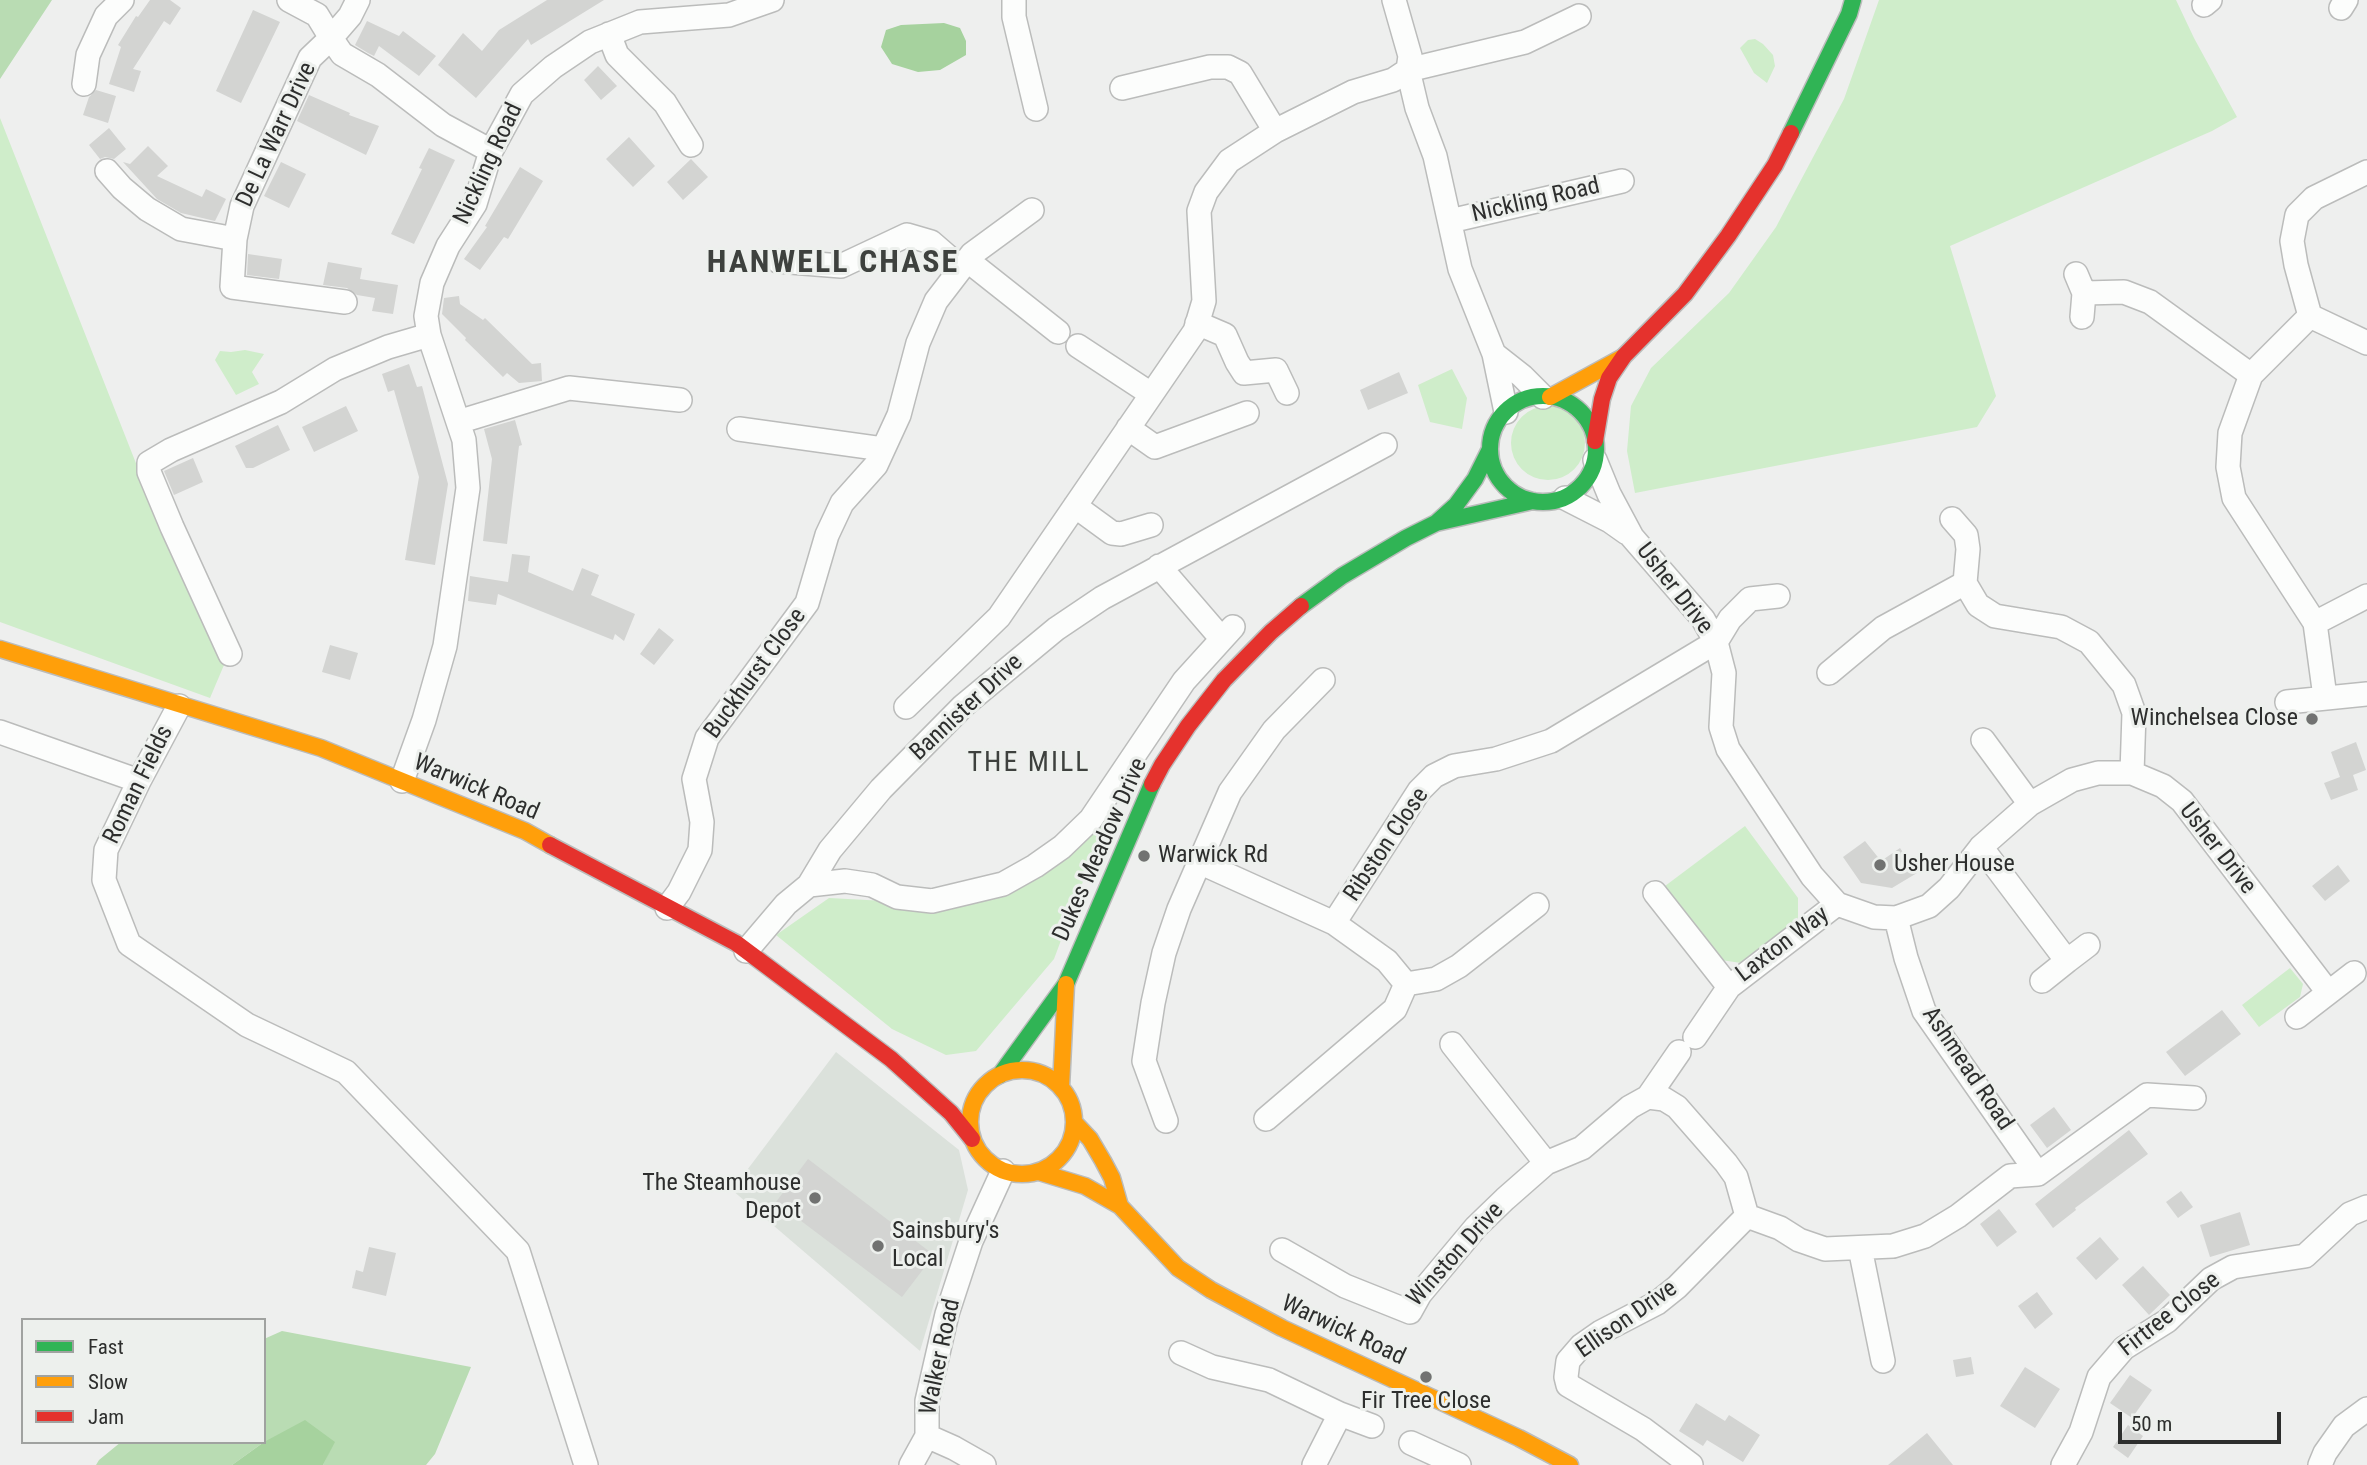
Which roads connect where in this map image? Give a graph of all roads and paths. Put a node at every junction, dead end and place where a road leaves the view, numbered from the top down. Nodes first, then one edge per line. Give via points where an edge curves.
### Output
1 (122, 0) edge
2 (289, 0) edge
3 (358, 0) edge
4 (772, 0) edge
5 (1014, 0) edge
6 (1394, 0) edge
7 (1853, 0) edge
8 (1579, 16) dead end
9 (609, 34) junction
10 (331, 38) junction
11 (1408, 70) junction
12 (84, 84) dead end
13 (1122, 88) dead end
14 (1036, 109) dead end
15 (1275, 131) junction
16 (691, 145) dead end
17 (491, 152) junction
18 (107, 171) dead end
19 (2367, 172) edge
20 (1622, 181) dead end
21 (1032, 210) dead end
22 (1450, 221) junction
23 (235, 239) junction
24 (778, 261) dead end
25 (964, 264) junction
26 (345, 302) dead end
27 (2310, 316) junction
28 (2082, 317) dead end
29 (1197, 323) junction
30 (1058, 332) dead end
31 (429, 335) junction
32 (2367, 343) edge
33 (1078, 346) dead end
34 (1494, 354) junction
35 (1624, 356) junction
36 (2251, 374) junction
37 (1287, 393) dead end
38 (1151, 394) junction
39 (1546, 397) junction
40 (680, 400) dead end
41 (1506, 412) junction
42 (1247, 413) dead end
43 (458, 422) junction
44 (1128, 428) junction
45 (739, 429) dead end
46 (1385, 444) dead end
47 (883, 449) junction
48 (1490, 449) junction
49 (1595, 450) junction
50 (1564, 498) junction
51 (1533, 501) junction
52 (1075, 506) junction
53 (1952, 519) dead end
54 (1436, 523) junction
55 (1151, 525) dead end
56 (1632, 537) junction
57 (1158, 566) junction
58 (1965, 583) junction
59 (1778, 596) dead end
60 (2367, 596) edge
61 (2315, 623) junction
62 (1716, 642) junction
63 (0, 649) edge
64 (230, 654) dead end
65 (1829, 673) dead end
66 (1323, 680) dead end
67 (2367, 694) edge
68 (2325, 697) junction
69 (2287, 702) dead end
70 (179, 706) junction
71 (906, 707) dead end
72 (0, 732) edge
73 (1983, 740) dead end
74 (2132, 773) junction
75 (139, 781) junction
76 (402, 781) junction
77 (2029, 804) junction
78 (1981, 847) junction
79 (1199, 863) junction
80 (808, 886) junction
81 (1655, 893) dead end
82 (1837, 904) junction
83 (1537, 905) dead end
84 (667, 908) junction
85 (1896, 918) junction
86 (1334, 923) junction
87 (2088, 945) dead end
88 (746, 951) junction
89 (2067, 961) junction
90 (2354, 973) dead end
91 (2042, 981) dead end
92 (1406, 984) junction
93 (1066, 985) junction
94 (1729, 986) junction
95 (2328, 992) junction
96 (2297, 1017) dead end
97 (1452, 1044) dead end
98 (891, 1059) junction
99 (1000, 1075) junction
100 (942, 1081) dead end
101 (1061, 1087) junction
102 (1648, 1097) junction
103 (2193, 1098) dead end
104 (1266, 1119) dead end
105 (1166, 1121) dead end
106 (1074, 1122) junction
107 (972, 1139) junction
108 (1546, 1163) junction
109 (1003, 1171) junction
110 (1039, 1172) junction
111 (2038, 1174) junction
112 (1120, 1206) junction
113 (2367, 1207) edge
114 (1747, 1216) junction
115 (1860, 1248) junction
116 (1282, 1250) dead end
117 (1181, 1353) dead end
118 (1883, 1360) dead end
119 (2367, 1409) edge
120 (1340, 1414) junction
121 (1372, 1426) dead end
122 (927, 1436) junction
123 (1411, 1443) dead end
124 (586, 1465) edge
125 (911, 1465) edge
126 (984, 1465) edge
127 (1314, 1465) edge
128 (1459, 1465) edge
129 (1570, 1465) edge
130 (1691, 1465) edge
131 (2063, 1465) edge
132 (2320, 1465) edge

1 - 12 street via 106,16 88,55
2 - 10 street via 317,15
3 - 10 street, De La Warr Drive
4 - 9 street, Nickling Road via 729,15 640,22
5 - 14 street
6 - 11 street, Nickling Road via 1410,56
7 - 35 main road via 1775,165 1685,294
8 - 11 street via 1525,42
9 - 16 street via 617,55 665,103
9 - 17 street, Nickling Road via 590,42 522,94
10 - 17 street, De La Warr Drive via 342,54 378,75 443,125
10 - 23 street, De La Warr Drive via 310,58 242,206
11 - 15 street
11 - 22 street, Nickling Road
13 - 15 street via 1210,67 1228,68 1240,73
15 - 29 street via 1229,161 1206,192 1199,211 1203,302
17 - 31 street, Nickling Road via 475,204 432,282 426,316
18 - 23 street, De La Warr Drive via 147,209 181,229
19 - 27 street via 2314,198 2297,215 2292,241
20 - 22 street, Nickling Road
21 - 25 street, Buckhurst Close
22 - 34 street, Nickling Road via 1460,269
23 - 26 street, De La Warr Drive via 232,287
24 - 25 street via 841,266 906,235 931,242
25 - 30 street
25 - 47 street, Buckhurst Close via 936,301 918,343 899,415
27 - 32 street
27 - 36 street
28 - 36 street via 2080,283 2124,292 2150,302
29 - 37 street via 1226,335 1244,373 1276,370
29 - 38 street
31 - 43 street, Nickling Road
31 - 64 street via 335,369 281,402 149,463 172,527
33 - 38 street
34 - 39 street
34 - 41 street, Nickling Road
35 - 39 main road
35 - 49 main road via 1609,377 1602,399
36 - 61 street via 2230,433 2228,467 2234,498
38 - 44 street
39 - 41 main road via 1524,400
39 - 49 main road via 1571,404 1583,414
40 - 43 street via 569,388
41 - 48 main road via 1494,430
42 - 44 street via 1155,447
43 - 76 street, Nickling Road via 468,488 451,613 428,708
44 - 52 street
45 - 47 street
46 - 57 street, Bannister Drive
47 - 84 street, Buckhurst Close via 876,465 842,503 807,603 707,738 694,779 702,822 700,850
48 - 51 main road via 1502,483
48 - 54 main road, Dukes Meadow Drive via 1475,479
49 - 50 main road via 1589,475
49 - 56 street, Usher Drive via 1609,494
50 - 51 main road
50 - 56 street, Usher Drive
51 - 54 main road, Dukes Meadow Drive
52 - 55 street via 1112,533
52 - 71 street via 999,617
53 - 58 street via 1966,535
54 - 93 main road, Dukes Meadow Drive via 1342,576 1301,606 1224,680 1162,765
56 - 62 street, Usher Drive via 1703,619
57 - 80 street, Bannister Drive via 1056,629 963,706 881,789 830,850
57 - 80 street via 1227,632 1184,681 1091,819 1062,848 1003,884 932,901 897,897 872,885 845,881
58 - 65 street via 1883,628
58 - 74 street via 1978,605 1995,616 2061,627 2089,642 2124,685 2134,713
59 - 62 street, Usher Drive via 1750,599
60 - 61 street
61 - 68 street
62 - 82 street, Usher Drive via 1724,673 1721,727 1728,749 1812,876
62 - 86 street, Ribston Close via 1551,741 1496,759 1454,766 1434,776 1419,791
63 - 70 main road, Warwick Road
66 - 79 street via 1274,730 1230,792
67 - 68 street
68 - 69 street
70 - 75 street, Roman Fields
70 - 76 main road, Warwick Road via 321,748
72 - 75 street
73 - 77 street
74 - 77 street, Usher Drive via 2098,773 2072,780
74 - 95 street, Usher Drive via 2163,786 2182,801
75 - 124 street, Roman Fields via 106,850 104,870 129,944 247,1025 346,1072 518,1251
76 - 84 main road, Warwick Road via 525,831
77 - 78 street, Usher Drive
78 - 85 street, Usher Drive via 1929,906
78 - 89 street
79 - 86 street
79 - 105 street via 1164,953 1144,1061
80 - 88 street, Bannister Drive
81 - 94 street, Laxton Way
82 - 85 street, Usher Drive via 1874,917
82 - 94 street, Laxton Way
83 - 92 street via 1459,966 1436,979
84 - 88 main road, Warwick Road
85 - 111 street, Ashmead Road via 1924,1011
86 - 92 street, Ribston Close via 1387,961
87 - 89 street
88 - 98 main road, Warwick Road
89 - 91 street
90 - 95 street
92 - 104 street via 1395,1009
93 - 99 main road, Dukes Meadow Drive
93 - 101 main road, Dukes Meadow Drive
94 - 102 street, Laxton Way
95 - 96 street
97 - 108 street
98 - 100 main road, Warwick Road
98 - 107 main road, Warwick Road via 951,1113
99 - 101 main road via 1033,1071
99 - 107 main road via 975,1086
101 - 106 main road
102 - 108 street, Winston Drive via 1582,1148
102 - 114 street via 1677,1107 1726,1163 1736,1177
103 - 111 street via 2147,1095
106 - 110 main road via 1065,1153
106 - 112 main road, Warwick Road via 1103,1161
107 - 109 main road via 984,1158
108 - 116 street, Winston Drive via 1476,1227 1410,1312 1345,1286
109 - 110 main road
109 - 122 street, Walker Road via 971,1241 947,1314 927,1401
110 - 112 main road, Warwick Road via 1085,1186
111 - 115 street via 2010,1176 1925,1236 1893,1246
112 - 129 main road, Warwick Road via 1178,1268 1211,1290
113 - 131 street, Firtree Close via 2350,1214 2305,1256 2233,1267 2211,1279 2167,1321 2124,1348 2099,1377 2081,1432
114 - 115 street via 1825,1249
114 - 130 street, Ellison Drive via 1677,1287 1657,1303 1601,1332 1568,1361 1568,1385 1643,1429
115 - 118 street
117 - 120 street via 1212,1367 1269,1380
119 - 132 street via 2344,1426
120 - 121 street
120 - 127 street
122 - 125 street, Walker Road
122 - 126 street
123 - 128 street

